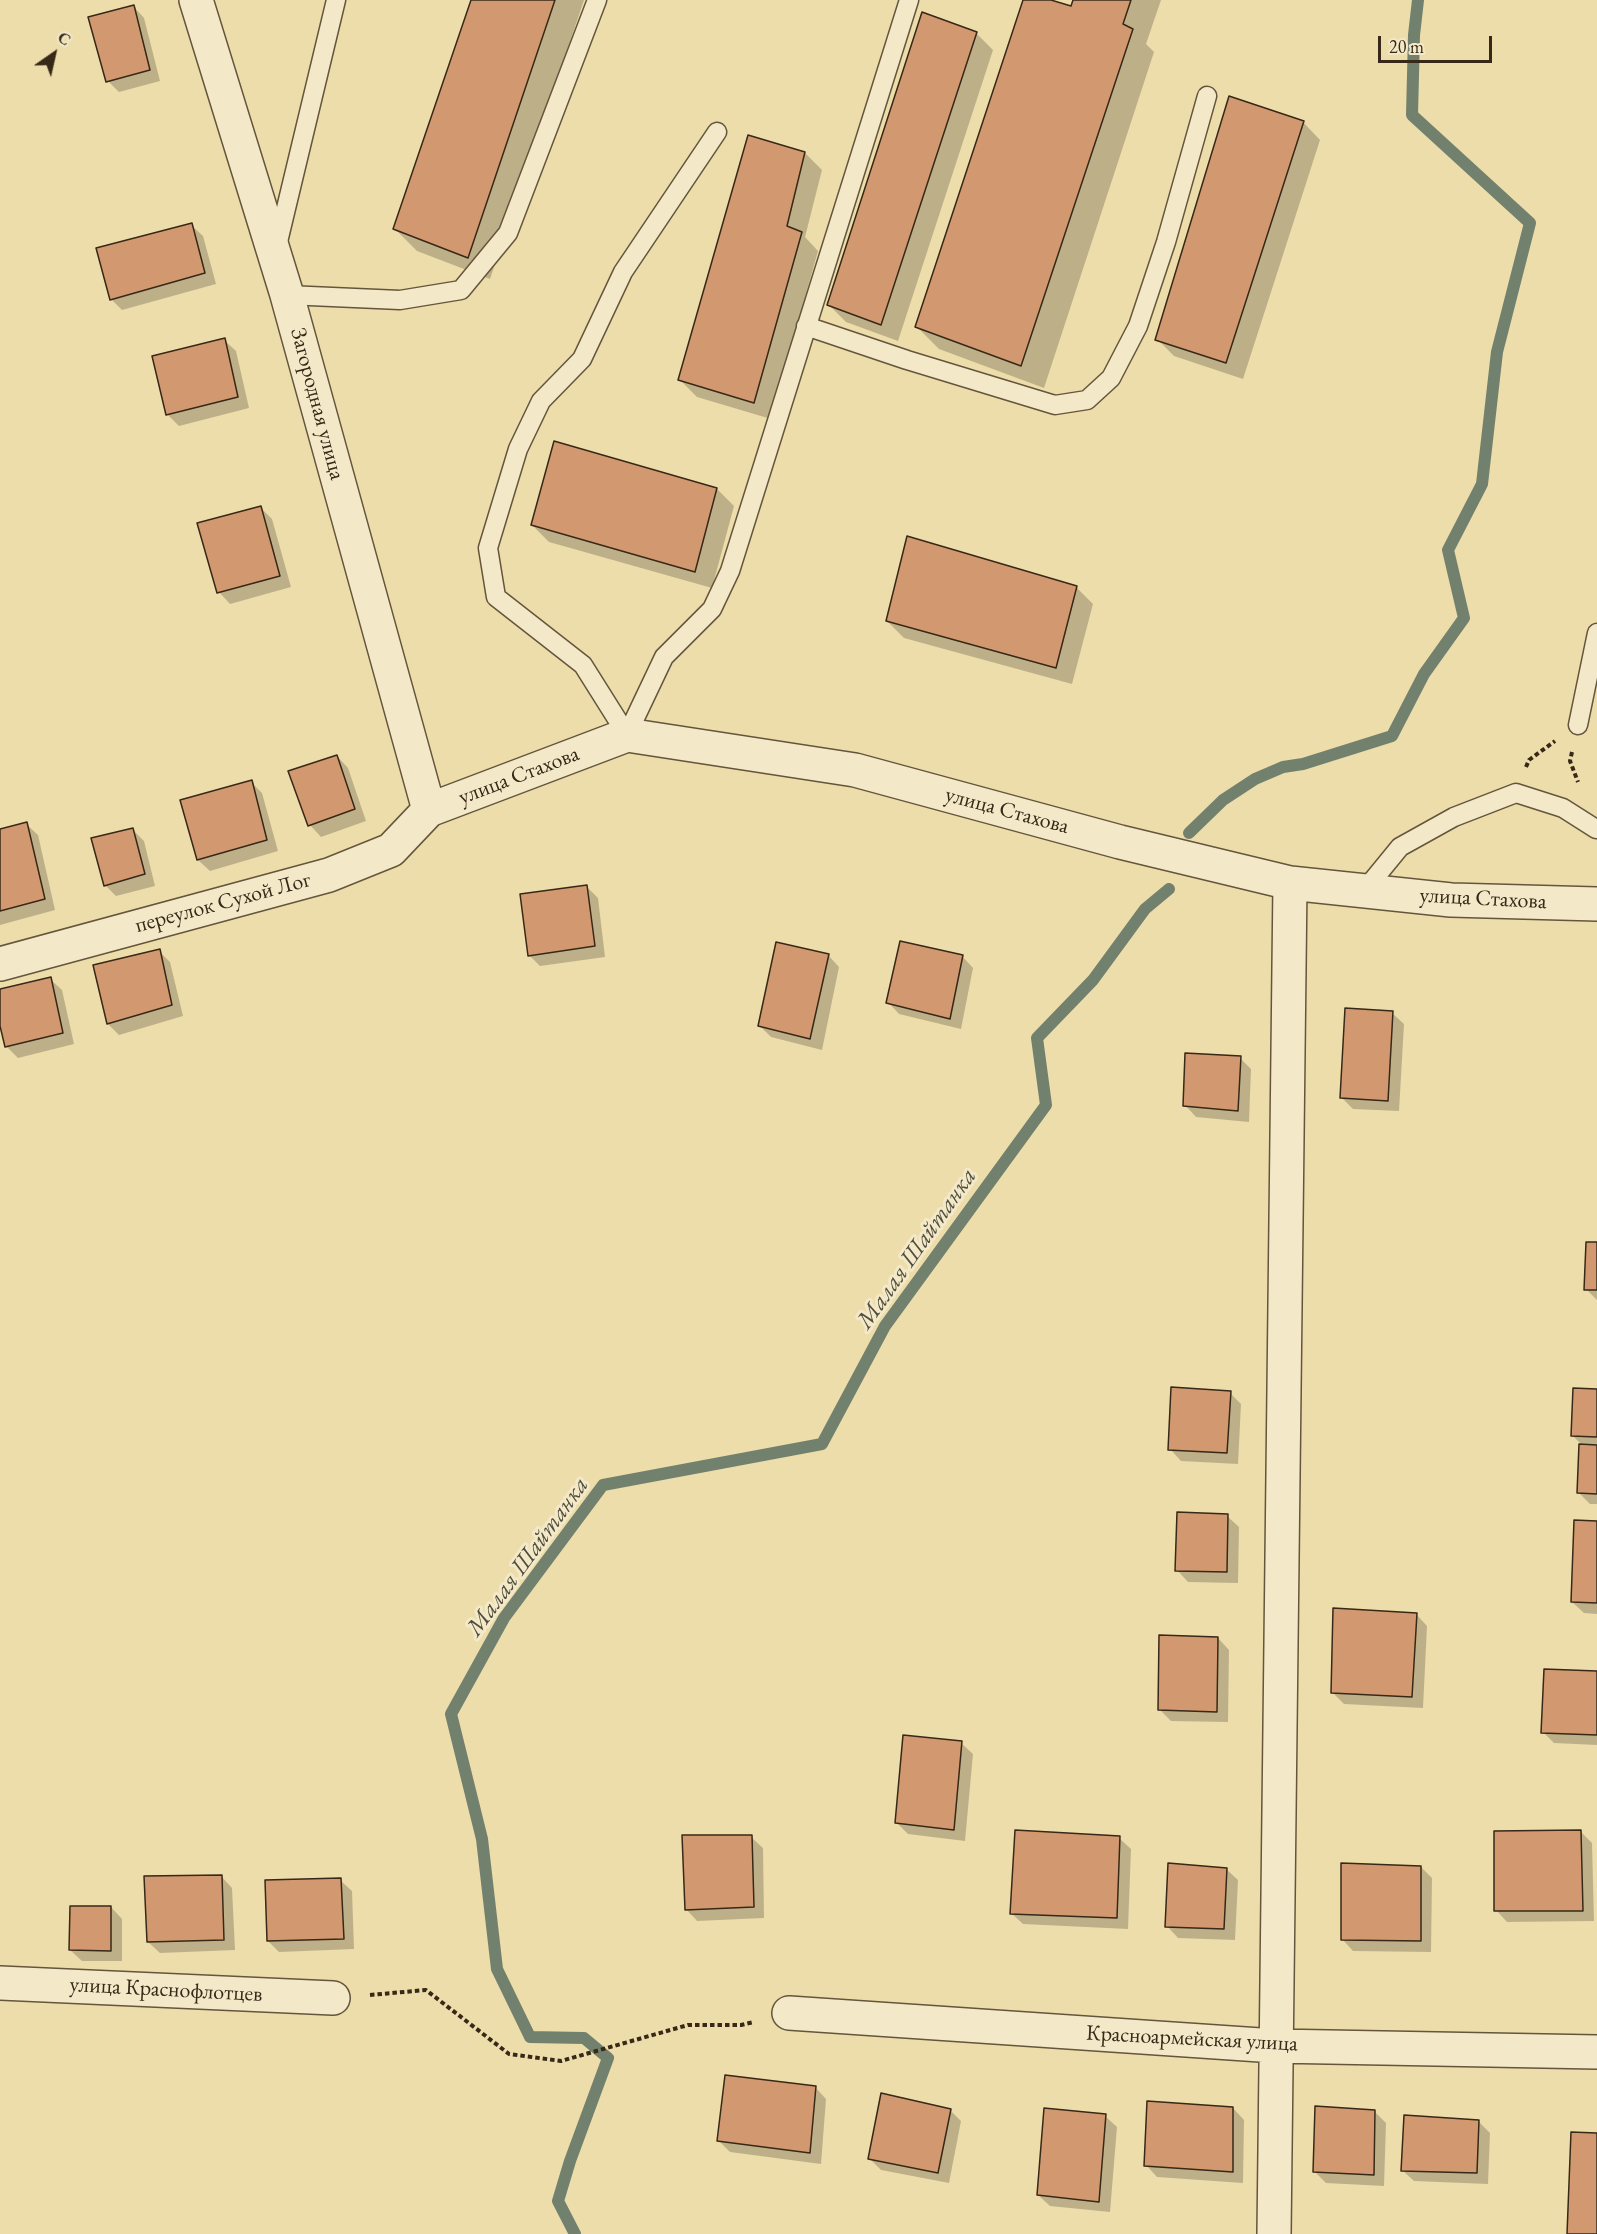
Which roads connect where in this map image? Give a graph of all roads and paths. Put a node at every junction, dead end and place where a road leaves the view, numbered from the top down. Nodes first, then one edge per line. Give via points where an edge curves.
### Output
1 (196, 0) edge
2 (336, 0) edge
3 (597, 0) edge
4 (909, 0) edge
5 (1207, 96) dead end
6 (717, 132) dead end
7 (275, 253) junction
8 (287, 295) junction
9 (806, 326) junction
10 (1597, 633) edge
11 (1578, 725) junction
12 (627, 735) junction
13 (1516, 793) junction
14 (429, 810) junction
15 (1596, 829) edge
16 (1290, 883) junction
17 (1364, 891) junction
18 (1597, 904) edge
19 (0, 964) edge
20 (0, 1983) edge
21 (333, 1998) joint
22 (789, 2013) joint
23 (1275, 2046) junction
24 (1597, 2052) edge
25 (1274, 2234) edge

1 - 7 street, Загородная улица
2 - 7 lane
3 - 8 lane via 508,233 461,290 400,300
4 - 9 lane
5 - 9 lane via 1138,326 1112,378 1087,400 1055,405
6 - 12 lane via 623,272 582,359 541,401 518,449 488,548 496,597 582,665
7 - 8 street, Загородная улица
8 - 14 street, Загородная улица
9 - 12 lane via 730,571 712,609 664,657
10 - 11 lane
11 - 13 path via 1528,760
11 - 15 path via 1570,761
12 - 14 street, улица Стахова
12 - 16 street, улица Стахова via 855,770
13 - 15 lane via 1563,808
13 - 17 lane via 1454,817 1400,847
14 - 19 street, переулок Сухой Лог via 391,849 329,875
16 - 17 street, улица Стахова
16 - 23 street
17 - 18 street, улица Стахова via 1451,900
20 - 21 street, улица Краснофлотцев
21 - 22 path via 426,1990 509,2054 561,2061 688,2025 741,2025
22 - 23 street, Красноармейская улица
23 - 24 street, Красноармейская улица
23 - 25 street

